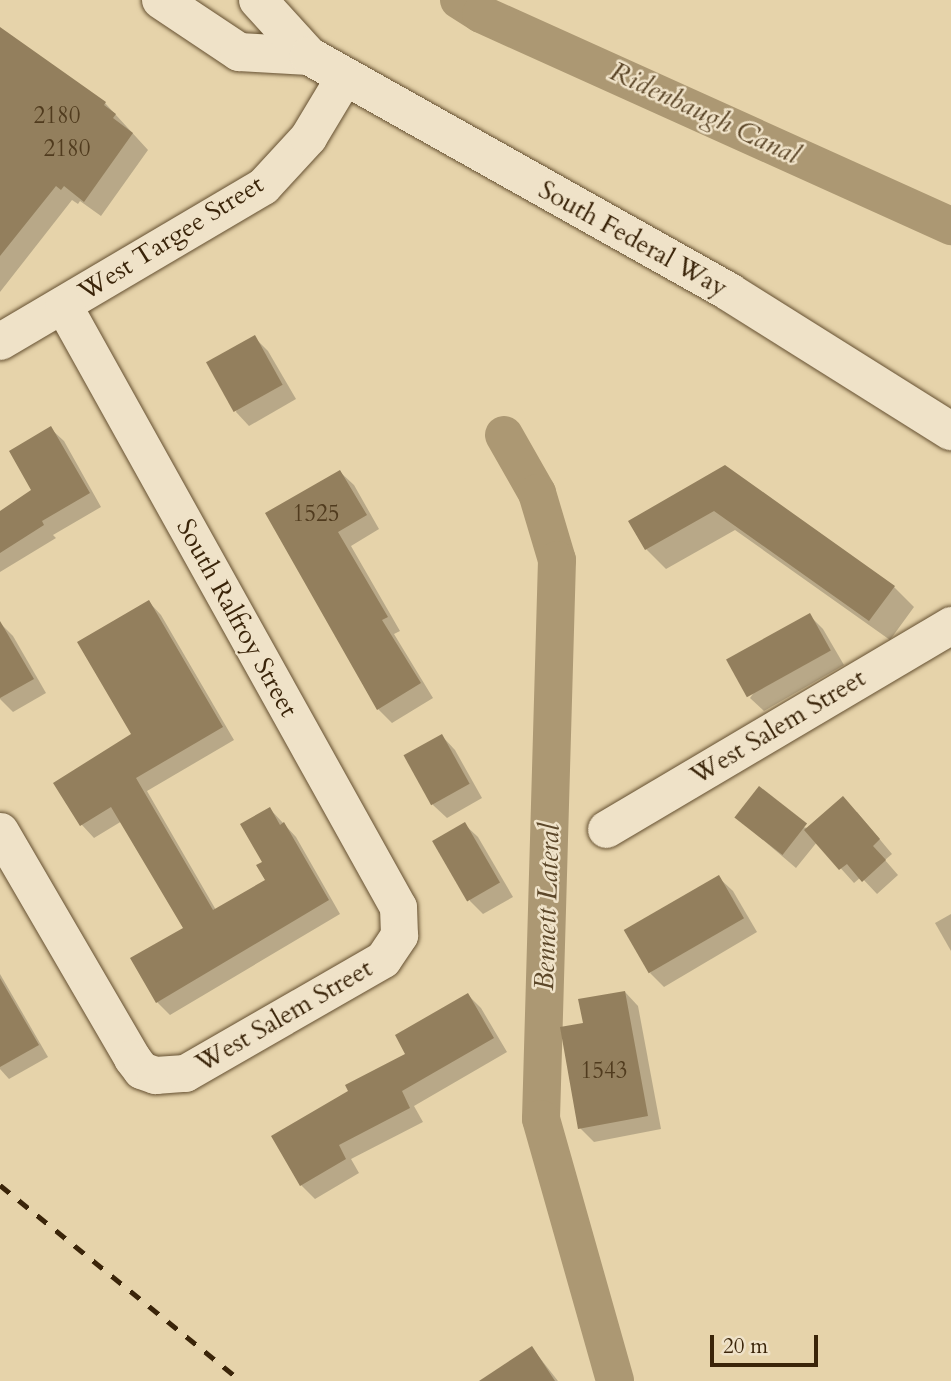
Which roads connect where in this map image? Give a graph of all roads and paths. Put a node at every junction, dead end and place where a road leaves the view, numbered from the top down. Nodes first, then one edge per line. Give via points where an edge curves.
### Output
1 (161, 0) edge
2 (258, 0) edge
3 (309, 56) junction
4 (344, 77) junction
5 (63, 306) junction
6 (0, 341) edge
7 (951, 431) edge
8 (951, 625) edge
9 (606, 829) dead end
10 (0, 831) edge
11 (399, 934) joint

1 - 3 main road, South Federal Way via 239,52
2 - 3 main road, South Federal Way
3 - 4 main road, South Federal Way
4 - 5 street, West Targee Street via 308,136 263,186
4 - 7 main road, South Federal Way via 729,292
5 - 6 street, West Targee Street
5 - 11 street, South Ralfroy Street via 398,907
8 - 9 street, West Salem Street
10 - 11 street, West Salem Street via 132,1058 155,1075 185,1073 383,959

